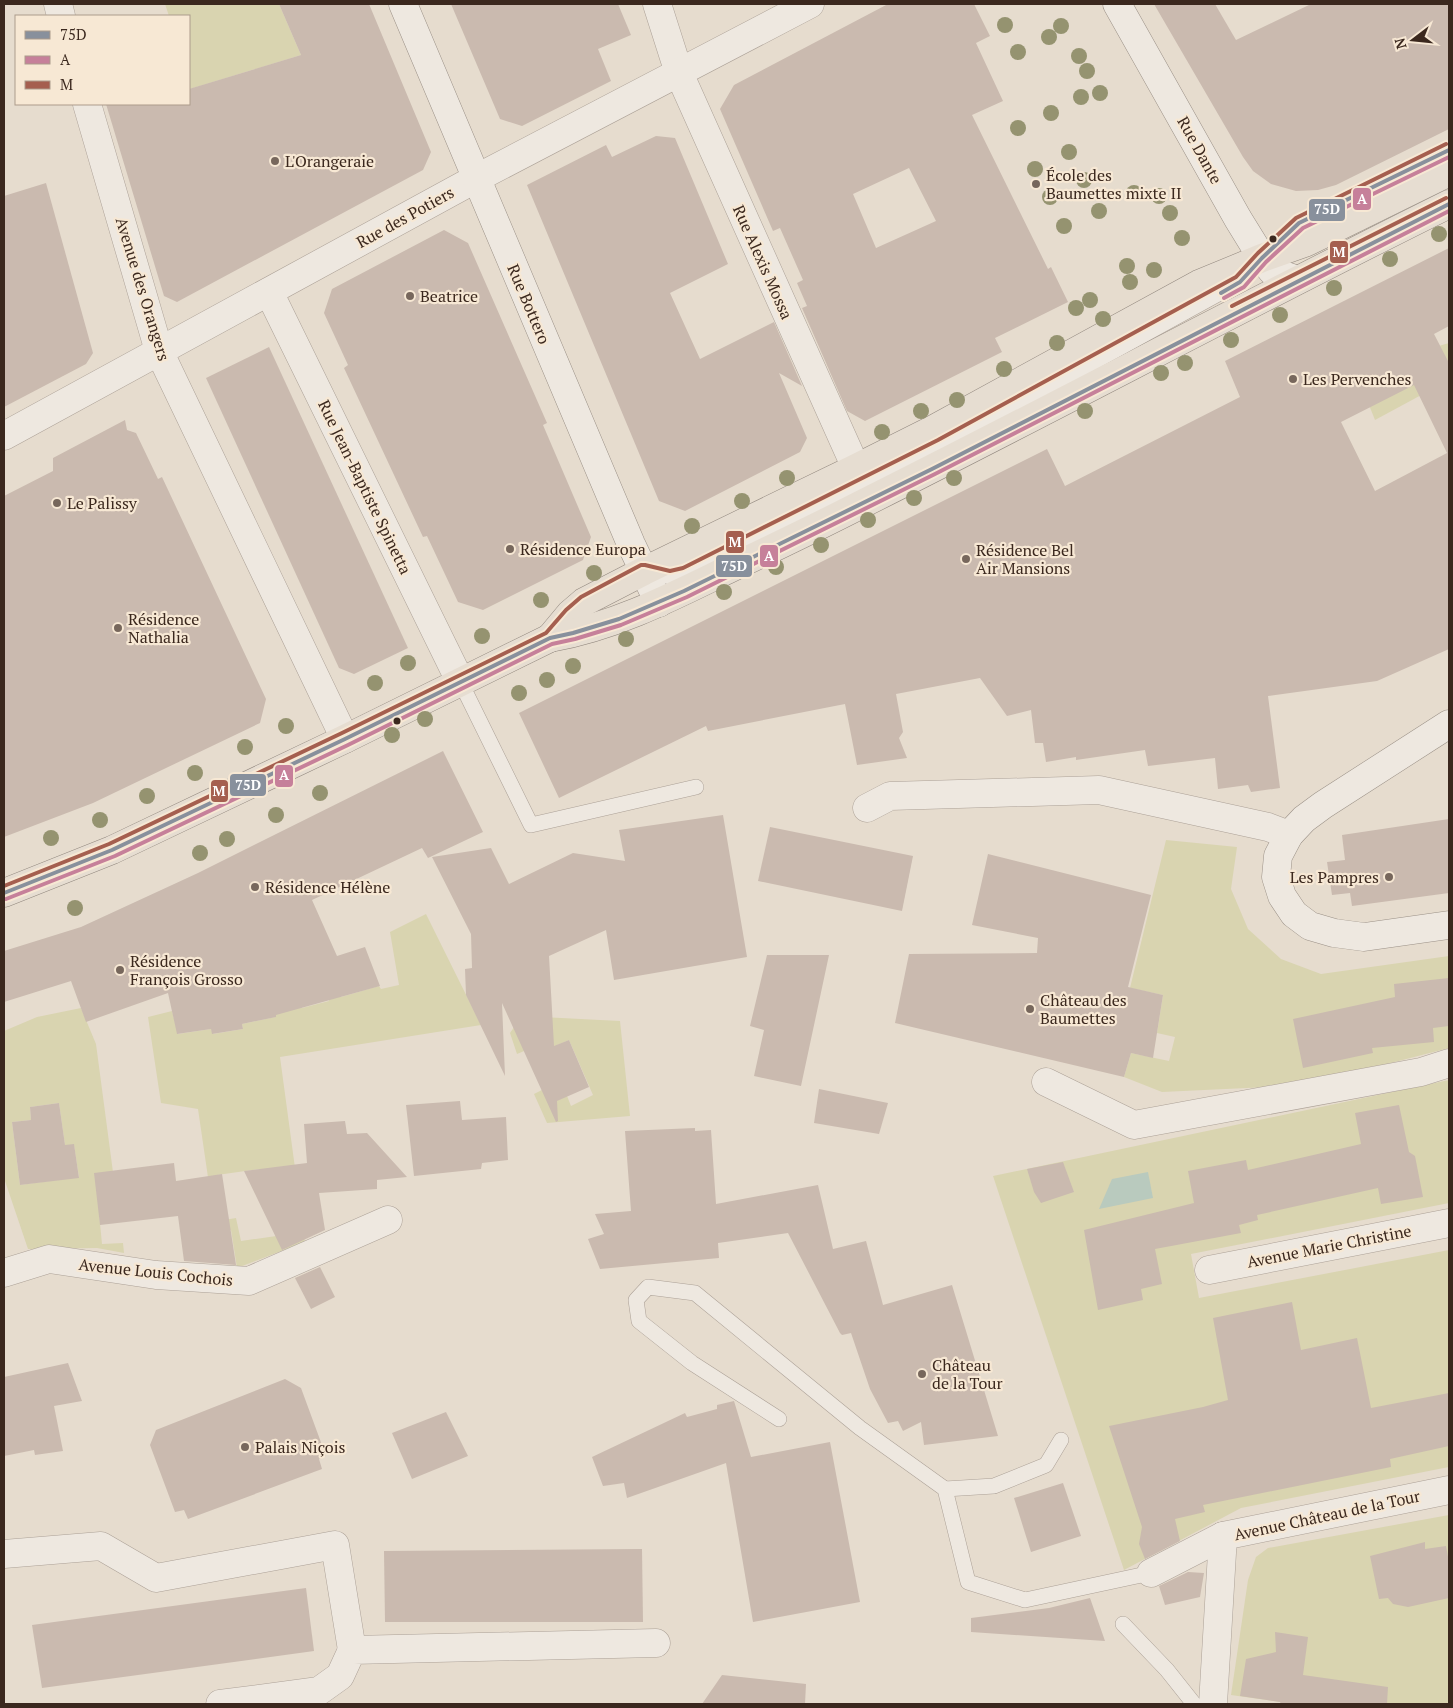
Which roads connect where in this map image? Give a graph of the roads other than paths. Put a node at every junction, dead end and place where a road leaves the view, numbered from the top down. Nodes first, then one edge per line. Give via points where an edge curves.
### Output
1 (403, 4) edge
2 (657, 4) edge
3 (810, 4) edge
4 (1118, 4) edge
5 (679, 73) junction
6 (87, 105) edge
7 (1449, 150) edge
8 (1449, 172) edge
9 (477, 178) junction
10 (1449, 204) edge
11 (1262, 258) junction
12 (1296, 280) junction
13 (269, 292) junction
14 (159, 351) junction
15 (4, 436) edge
16 (864, 475) junction
17 (904, 483) junction
18 (644, 571) junction
19 (659, 604) junction
20 (550, 638) junction
21 (460, 682) junction
22 (1449, 724) edge
23 (345, 739) junction
24 (696, 787) dead end
25 (867, 808) dead end
26 (1289, 835) junction
27 (4, 893) edge
28 (1449, 925) edge
29 (1449, 1062) edge
30 (1046, 1082) dead end
31 (388, 1220) dead end
32 (1449, 1223) edge
33 (1209, 1270) dead end
34 (4, 1273) edge
35 (779, 1419) dead end
36 (1061, 1440) dead end
37 (944, 1489) junction
38 (1449, 1490) edge
39 (1223, 1536) junction
40 (4, 1554) edge
41 (1151, 1573) joint
42 (1123, 1624) dead end
43 (656, 1643) dead end
44 (352, 1650) junction
45 (220, 1704) edge
46 (1194, 1704) edge
47 (1213, 1704) edge

1 - 9 street, Rue Bottero
2 - 5 street, Rue Alexis Mossa
3 - 5 street, Rue des Potiers
4 - 11 street, Rue Dante
5 - 9 street, Rue des Potiers
5 - 16 street, Rue Alexis Mossa
6 - 14 street, Avenue des Orangers
7 - 11 lane via 1299,223
8 - 11 main road via 1307,242
9 - 13 street, Rue des Potiers
9 - 18 street, Rue Bottero
10 - 12 main road
11 - 12 street, Rue Dante via 1272,271
11 - 16 main road via 1199,284 940,425
12 - 17 main road
13 - 14 street, Rue des Potiers
13 - 21 street, Rue Jean-Baptiste Spinetta
14 - 15 street, Rue des Potiers
14 - 23 street, Avenue des Orangers
16 - 17 street
16 - 18 main road
17 - 19 main road
18 - 19 street, Rue Bottero
18 - 20 main road via 584,602
19 - 20 main road via 578,633
20 - 21 main road
21 - 23 main road
21 - 24 lane via 531,825
22 - 26 street via 1323,805
23 - 27 main road via 112,850
25 - 26 street via 890,796 1099,790 1268,827
26 - 28 street via 1278,856 1276,877 1282,896 1294,914 1310,926 1364,937
29 - 30 street via 1420,1072 1134,1125
31 - 34 street, Avenue Louis Cochois via 249,1281 156,1275 49,1259
32 - 33 street, Avenue Marie Christine
35 - 37 lane via 692,1363 639,1321 636,1300 648,1287 694,1293 860,1428
36 - 37 lane via 1046,1465 994,1486
37 - 41 lane via 968,1582 1024,1600
38 - 39 street, Avenue Château de la Tour
39 - 41 street
39 - 47 street, Avenue Château de la Tour
40 - 44 street via 101,1546 156,1578 335,1545
42 - 46 lane
43 - 44 street
44 - 45 street via 340,1676 319,1691

